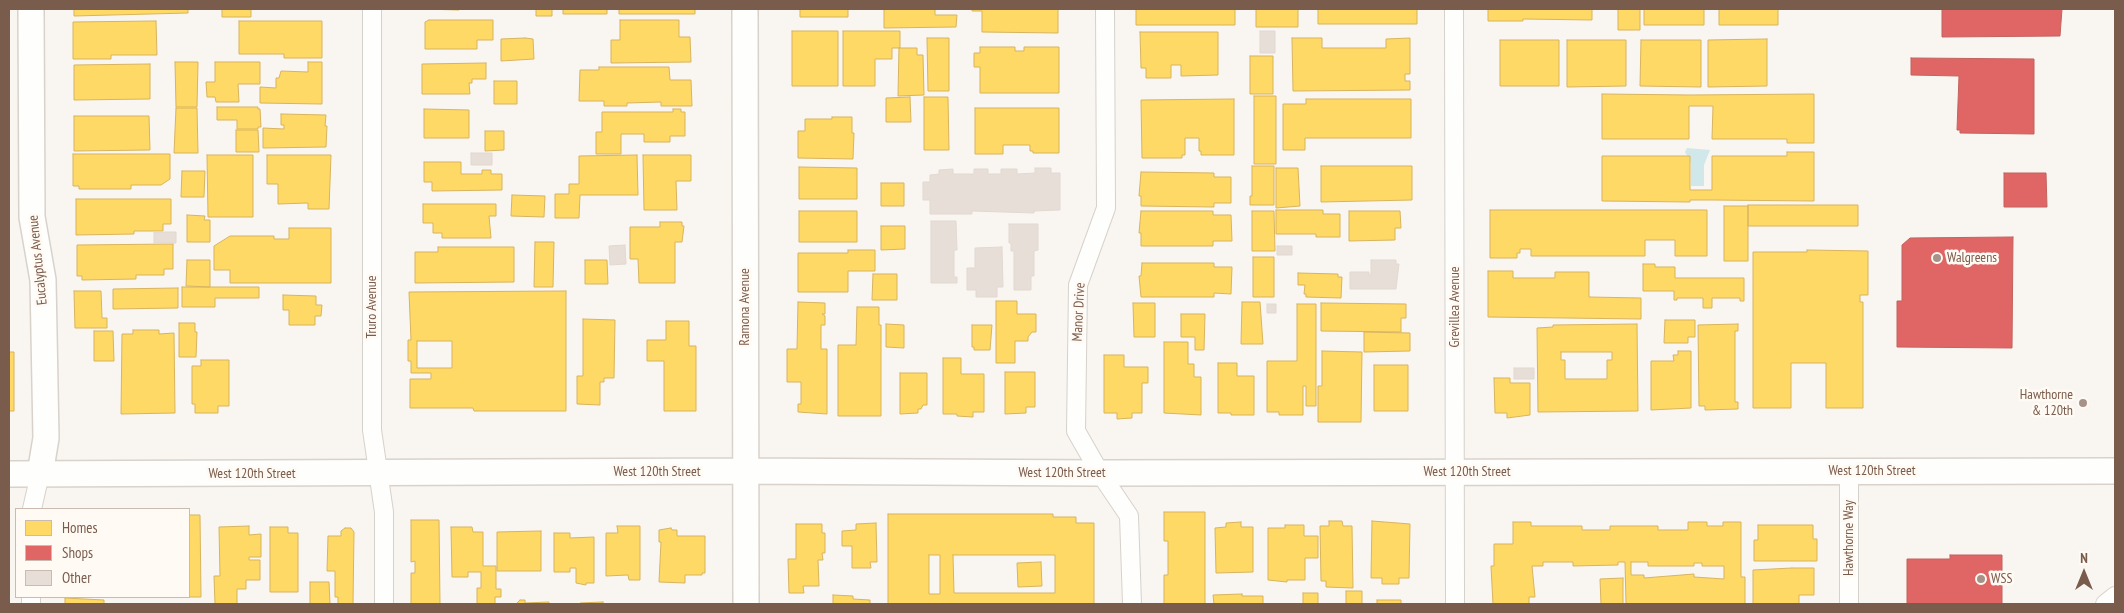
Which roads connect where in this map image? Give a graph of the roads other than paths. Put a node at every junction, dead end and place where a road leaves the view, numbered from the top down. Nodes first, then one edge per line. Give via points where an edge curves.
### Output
1 (32, 9) edge
2 (372, 9) edge
3 (745, 9) edge
4 (1104, 9) edge
5 (1454, 9) edge
6 (746, 471) junction
7 (1849, 471) junction
8 (2115, 471) edge
9 (1455, 472) junction
10 (378, 473) junction
11 (1100, 473) junction
12 (9, 474) edge
13 (40, 474) junction
14 (32, 508) edge
15 (2115, 596) edge
16 (384, 604) edge
17 (746, 604) edge
18 (1132, 604) edge
19 (1455, 604) edge
20 (1849, 604) edge
21 (2105, 604) edge

1 - 13 main road, Eucalyptus Avenue via 32,217 43,280 46,438
2 - 10 street, Truro Avenue via 372,430
3 - 6 main road, Ramona Avenue
4 - 11 street, Manor Drive via 1106,208 1078,285 1076,431
5 - 9 street, Grevillea Avenue
6 - 10 main road, West 120th Street
6 - 11 main road, West 120th Street
6 - 17 main road, Ramona Avenue
7 - 8 main road, West 120th Street
7 - 9 main road, West 120th Street
7 - 20 street, Hawthorne Way
9 - 11 main road, West 120th Street
9 - 19 street, Grevillea Avenue
10 - 13 main road, West 120th Street
10 - 16 street, Truro Avenue via 384,512
11 - 18 street, Manor Drive via 1130,516
12 - 13 main road, West 120th Street
13 - 14 street, Eucalyptus Avenue
15 - 21 street

